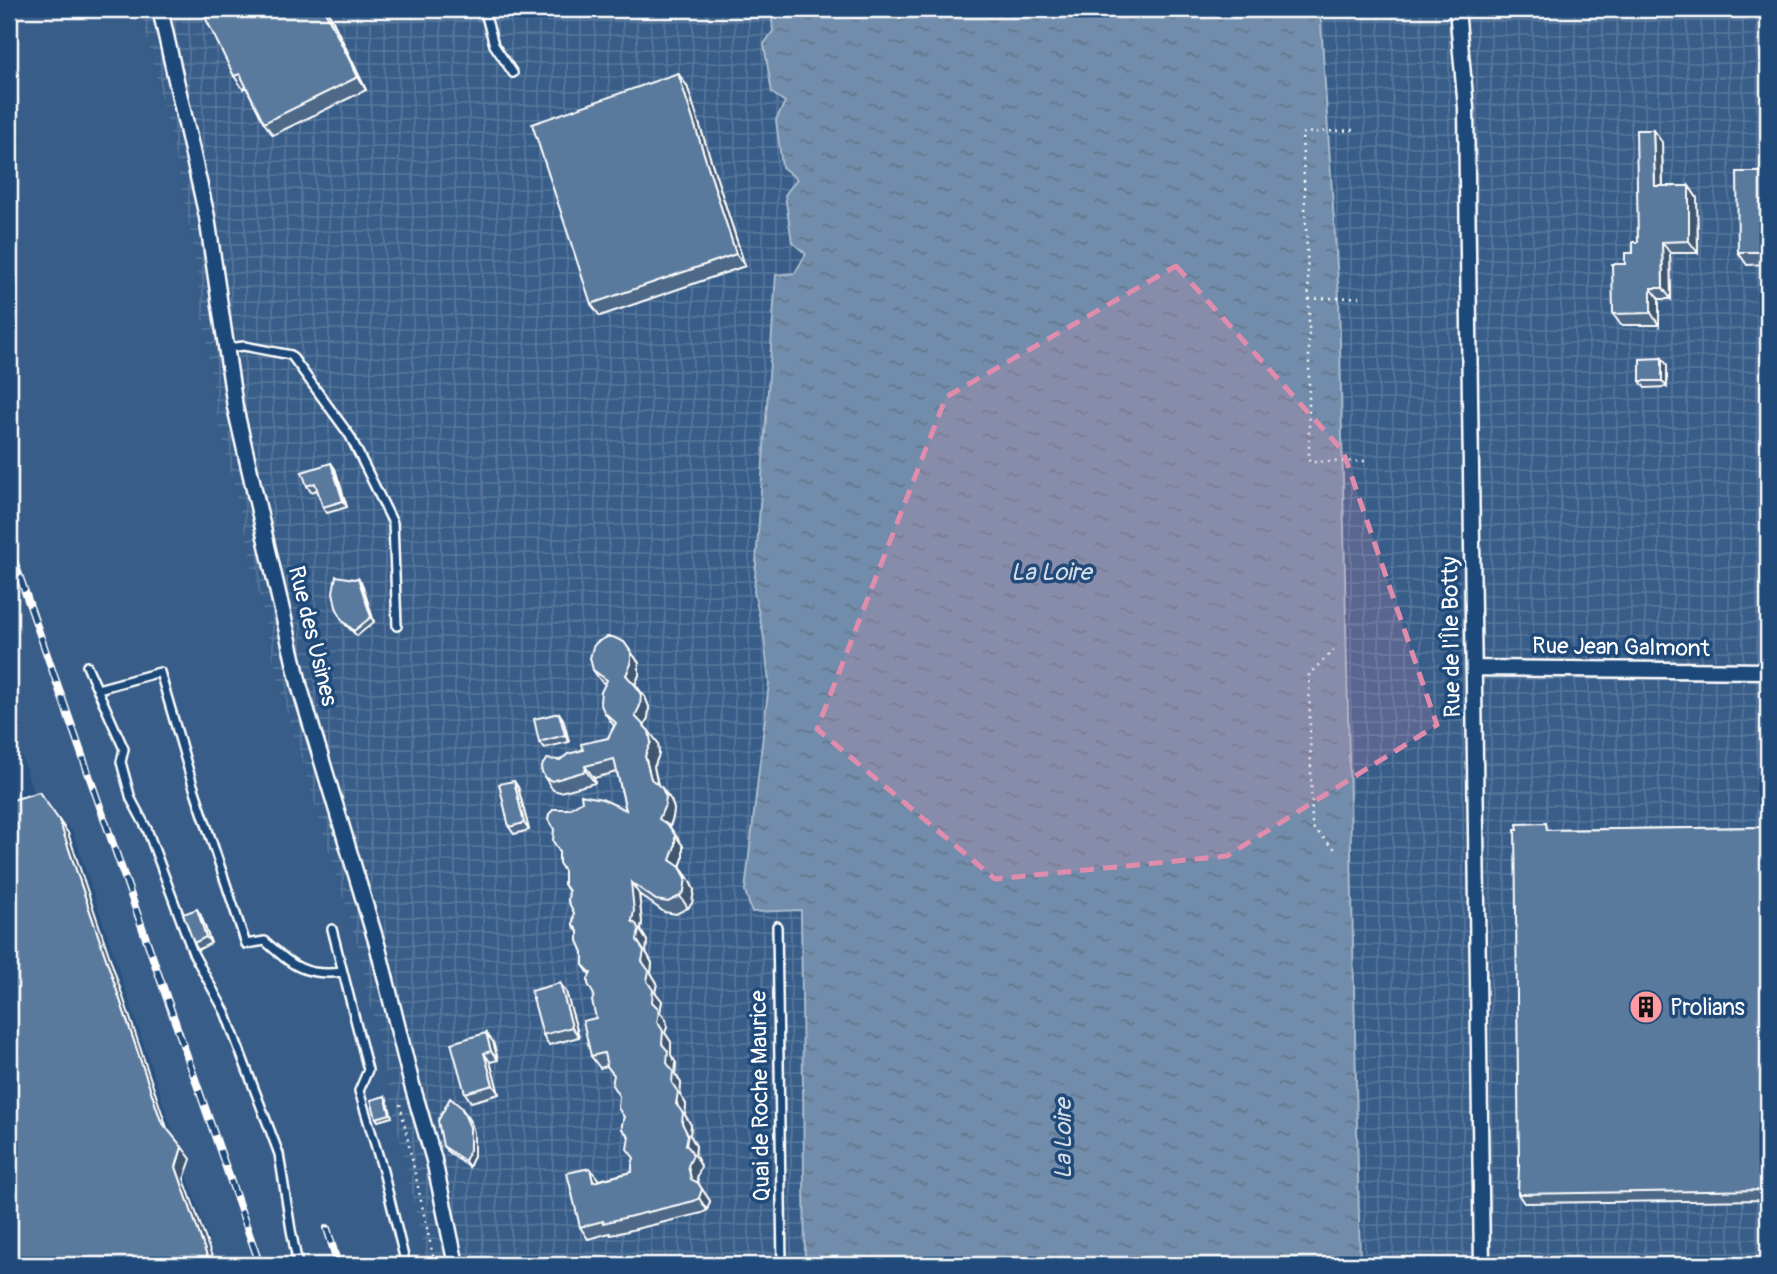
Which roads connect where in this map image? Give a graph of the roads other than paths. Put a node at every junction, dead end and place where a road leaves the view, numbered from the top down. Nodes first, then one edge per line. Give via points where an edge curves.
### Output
1 (160, 9) edge
2 (484, 9) edge
3 (1457, 9) edge
4 (513, 73) dead end
5 (227, 348) junction
6 (397, 626) dead end
7 (87, 666) dead end
8 (1474, 668) junction
9 (1768, 671) edge
10 (98, 689) junction
11 (777, 926) dead end
12 (332, 929) dead end
13 (343, 972) junction
14 (298, 1265) edge
15 (406, 1265) edge
16 (456, 1265) edge
17 (782, 1265) edge
18 (1482, 1265) edge

1 - 5 street, Rue des Usines via 207,217
2 - 4 lane via 494,45
3 - 8 street, Rue de l'Île Botty via 1466,108
5 - 6 lane via 244,346 291,355 350,436 393,523
5 - 16 street, Rue des Usines via 235,407 300,688 377,944 434,1160
7 - 10 lane
8 - 9 street, Rue Jean Galmont
8 - 18 street, Rue de l'Île Botty
10 - 13 lane via 160,672 246,944 265,941 298,967 317,973
10 - 14 lane via 124,749 121,762 131,799 147,828 193,953 225,1012 279,1154
11 - 17 lane, Quai de Roche Maurice
12 - 13 lane
13 - 15 lane via 368,1070 359,1091

